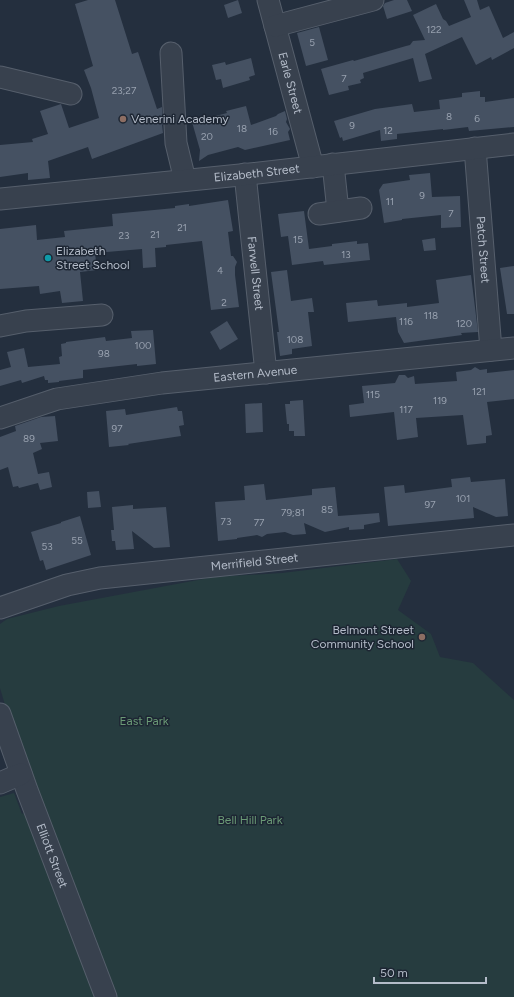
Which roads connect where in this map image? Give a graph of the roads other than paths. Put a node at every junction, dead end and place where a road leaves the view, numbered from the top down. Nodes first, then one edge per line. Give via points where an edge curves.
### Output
1 (268, 0) edge
2 (373, 0) edge
3 (275, 26) junction
4 (171, 53) dead end
5 (0, 77) edge
6 (71, 94) dead end
7 (514, 144) edge
8 (475, 148) junction
9 (323, 166) junction
10 (245, 174) junction
11 (185, 180) junction
12 (0, 199) edge
13 (361, 208) dead end
14 (102, 315) dead end
15 (0, 326) edge
16 (514, 348) edge
17 (491, 350) junction
18 (266, 373) junction
19 (0, 418) edge
20 (514, 535) edge
21 (0, 608) edge
22 (0, 714) edge
23 (21, 774) junction
24 (0, 783) edge
25 (106, 997) edge

1 - 3 street, Earle Street
2 - 3 street
3 - 9 street, Earle Street
4 - 11 street via 176,143
5 - 6 street
7 - 8 street, Elizabeth Street
8 - 9 street, Elizabeth Street
8 - 17 street, Patch Street
9 - 10 street, Elizabeth Street
9 - 13 street, Earle Street via 328,212
10 - 11 street, Elizabeth Street
10 - 18 street, Farwell Street
11 - 12 street, Elizabeth Street
14 - 15 street via 26,321
16 - 17 street, Eastern Avenue
17 - 18 street, Eastern Avenue
18 - 19 street, Eastern Avenue via 162,383 57,399
20 - 21 street, Merrifield Street via 100,578 68,585
22 - 23 street, Elliott Street
23 - 24 street
23 - 25 street, Elliott Street

